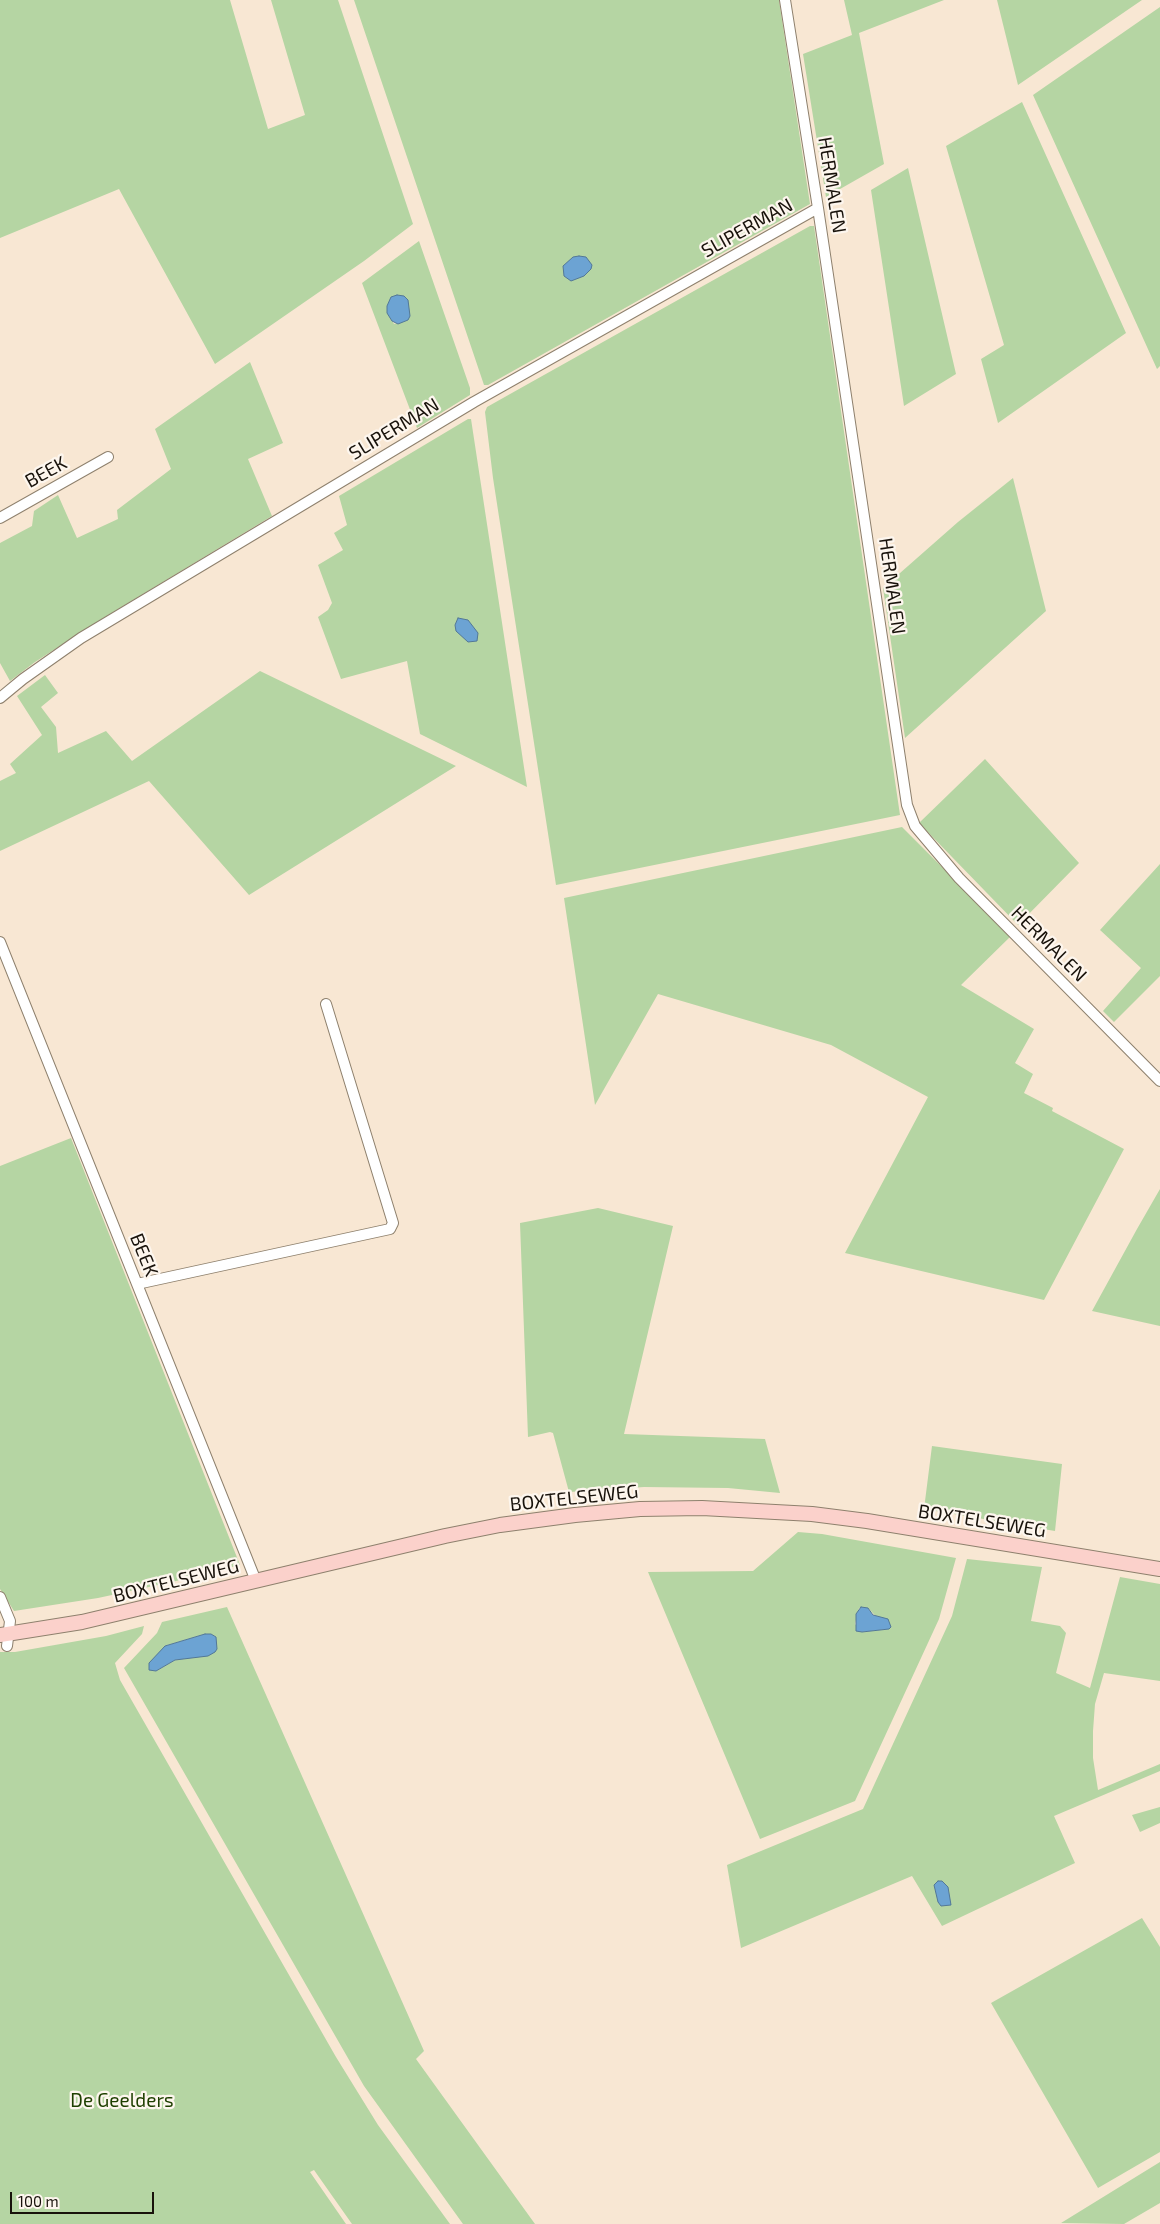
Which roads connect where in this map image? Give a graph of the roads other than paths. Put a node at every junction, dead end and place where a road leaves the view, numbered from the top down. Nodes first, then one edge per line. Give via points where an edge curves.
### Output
1 (785, 0) edge
2 (818, 208) junction
3 (108, 457) dead end
4 (0, 518) edge
5 (0, 698) edge
6 (0, 942) edge
7 (326, 1004) dead end
8 (1160, 1081) edge
9 (137, 1284) junction
10 (1160, 1569) edge
11 (256, 1581) junction
12 (0, 1597) edge
13 (6, 1639) edge

1 - 2 street, HERMALEN
2 - 5 street, SLIPERMAN via 480,398 81,638
2 - 8 street, HERMALEN via 907,805 915,826 959,878
3 - 4 street, BEEK
6 - 9 street, BEEK
7 - 9 street via 393,1222 390,1229
9 - 11 street, BEEK
10 - 11 main road, BOXTELSEWEG via 867,1521 812,1514 702,1508 631,1510 500,1525
11 - 13 main road, BOXTELSEWEG
12 - 13 street via 10,1621

